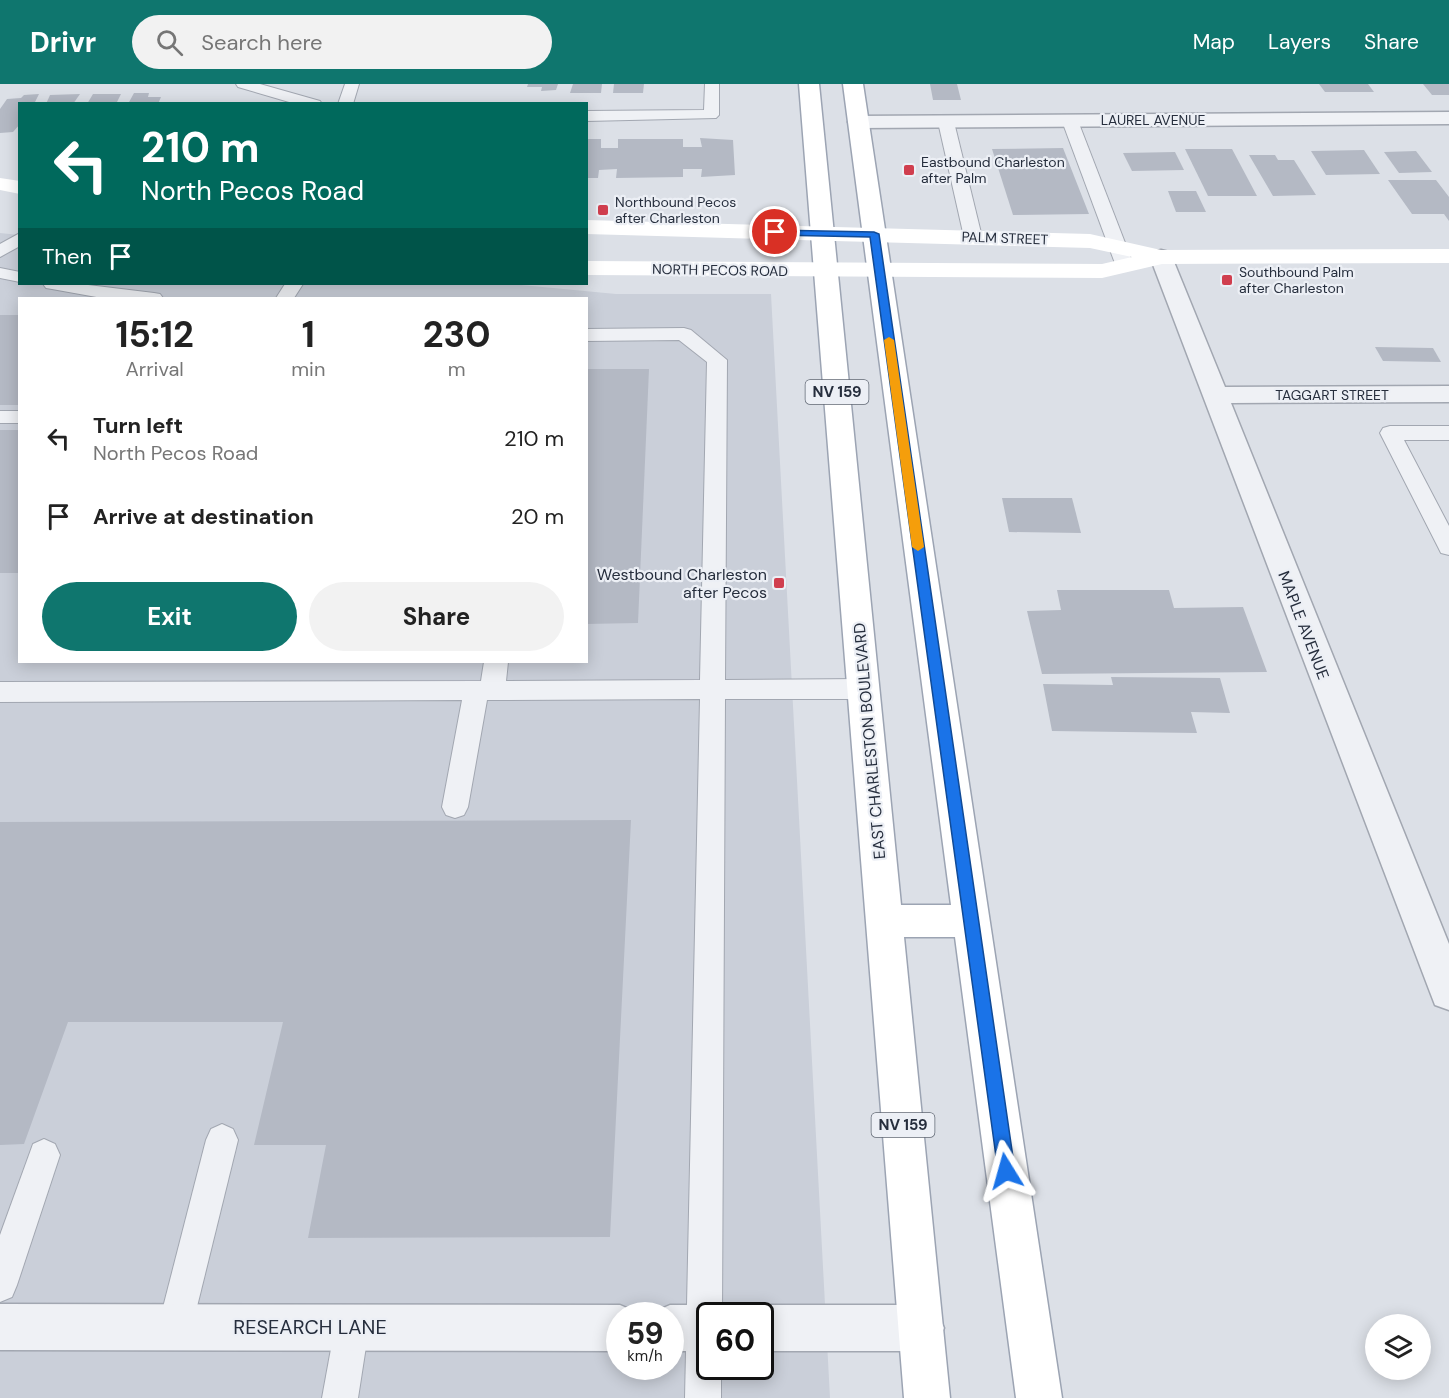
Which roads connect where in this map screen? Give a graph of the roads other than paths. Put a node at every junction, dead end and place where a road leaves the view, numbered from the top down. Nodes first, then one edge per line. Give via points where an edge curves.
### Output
1 (352, 84) edge
2 (712, 84) edge
3 (809, 84) edge
4 (853, 84) edge
5 (253, 85) edge
6 (308, 102) edge
7 (346, 102) edge
8 (588, 116) edge
9 (1449, 118) edge
10 (1070, 121) junction
11 (946, 122) junction
12 (858, 123) junction
13 (0, 184) edge
14 (18, 188) edge
15 (588, 227) edge
16 (823, 234) junction
17 (861, 234) junction
18 (973, 237) junction
19 (18, 238) edge
20 (0, 252) edge
21 (1449, 256) edge
22 (1121, 257) junction
23 (1161, 257) junction
24 (588, 268) edge
25 (853, 271) junction
26 (0, 273) edge
27 (18, 277) edge
28 (58, 285) edge
29 (144, 297) edge
30 (588, 335) edge
31 (1449, 394) edge
32 (1214, 395) junction
33 (0, 417) edge
34 (18, 417) edge
35 (1449, 433) edge
36 (1449, 547) edge
37 (496, 663) edge
38 (713, 689) junction
39 (864, 689) junction
40 (484, 690) junction
41 (0, 692) edge
42 (454, 807) dead end
43 (885, 921) junction
44 (971, 921) junction
45 (1449, 992) edge
46 (222, 1140) dead end
47 (44, 1155) dead end
48 (0, 1285) edge
49 (0, 1327) edge
50 (175, 1327) junction
51 (352, 1327) junction
52 (606, 1328) edge
53 (694, 1328) edge
54 (774, 1328) edge
55 (921, 1328) junction
56 (340, 1398) edge
57 (703, 1398) edge
58 (927, 1398) edge
59 (1039, 1398) edge

1 - 7 lane
2 - 8 lane via 711,115
3 - 16 main road, EAST CHARLESTON BOULEVARD / NV 159
4 - 12 main road, EAST CHARLESTON BOULEVARD / NV 159
5 - 6 lane
9 - 10 street, LAUREL AVENUE
10 - 11 street, LAUREL AVENUE
10 - 22 lane
11 - 12 street, LAUREL AVENUE
11 - 18 lane
12 - 17 main road, EAST CHARLESTON BOULEVARD / NV 159
13 - 14 main road
15 - 16 main road
16 - 17 main road
16 - 25 main road, EAST CHARLESTON BOULEVARD / NV 159
17 - 18 main road, PALM STREET
17 - 25 main road, EAST CHARLESTON BOULEVARD / NV 159
18 - 22 main road, PALM STREET via 1090,241
19 - 20 lane
21 - 23 main road, PALM STREET
22 - 23 main road, PALM STREET
22 - 25 main road, PALM STREET via 1102,271
23 - 32 street, MAPLE AVENUE
24 - 25 main road, NORTH PECOS ROAD
25 - 39 main road, EAST CHARLESTON BOULEVARD / NV 159
25 - 44 main road, EAST CHARLESTON BOULEVARD / NV 159
26 - 27 lane
28 - 29 lane
30 - 38 lane via 684,334 717,360
31 - 32 street, TAGGART STREET
32 - 45 street, MAPLE AVENUE
33 - 34 lane
35 - 36 lane via 1390,433
37 - 40 lane
38 - 39 lane
38 - 40 lane
38 - 53 lane
39 - 43 main road, EAST CHARLESTON BOULEVARD / NV 159
40 - 41 lane
40 - 42 lane
43 - 44 main road
43 - 55 main road, EAST CHARLESTON BOULEVARD / NV 159
44 - 59 main road, EAST CHARLESTON BOULEVARD / NV 159
46 - 50 lane
47 - 48 lane
49 - 50 street, RESEARCH LANE
50 - 51 street, RESEARCH LANE
51 - 52 street, RESEARCH LANE
51 - 56 lane
53 - 57 lane
54 - 55 street
55 - 58 main road, EAST CHARLESTON BOULEVARD / NV 159

